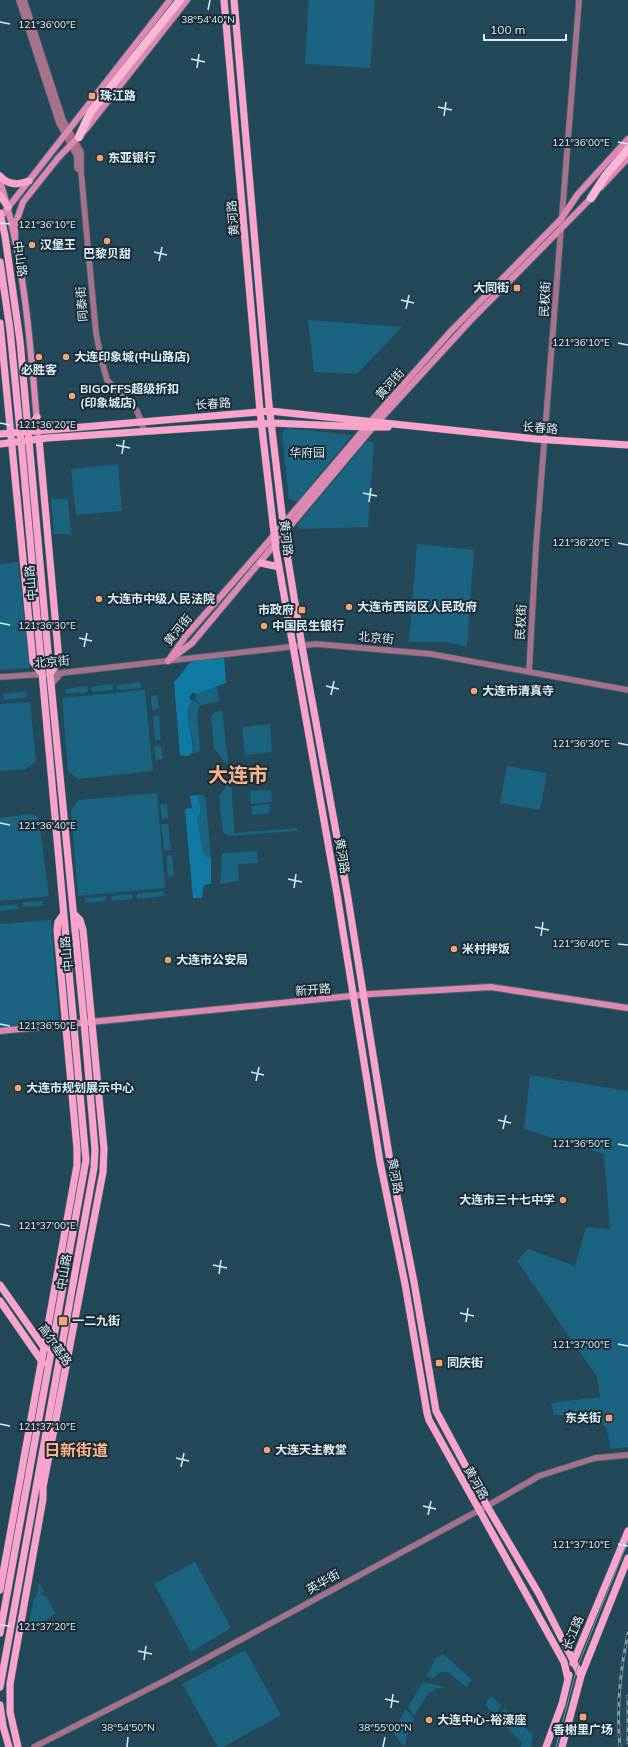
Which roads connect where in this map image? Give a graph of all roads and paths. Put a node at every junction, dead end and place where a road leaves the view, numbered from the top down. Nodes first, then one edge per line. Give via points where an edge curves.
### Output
1 (19, 0) edge
2 (24, 0) edge
3 (170, 0) edge
4 (180, 0) edge
5 (187, 0) edge
6 (224, 0) edge
7 (234, 0) edge
8 (577, 2) edge
9 (67, 132) junction
10 (628, 139) edge
11 (75, 141) junction
12 (628, 149) edge
13 (628, 158) edge
14 (0, 176) edge
15 (29, 180) junction
16 (0, 181) edge
17 (0, 195) edge
18 (592, 198) junction
19 (8, 207) junction
20 (0, 216) edge
21 (561, 219) junction
22 (560, 228) junction
23 (15, 238) junction
24 (0, 262) edge
25 (0, 323) edge
26 (260, 411) junction
27 (270, 411) junction
28 (36, 417) junction
29 (10, 420) junction
30 (141, 421) junction
31 (272, 422) junction
32 (261, 423) junction
33 (372, 424) junction
34 (28, 430) junction
35 (38, 430) junction
36 (144, 431) junction
37 (11, 432) junction
38 (20, 432) junction
39 (0, 434) edge
40 (38, 439) junction
41 (29, 440) junction
42 (545, 440) junction
43 (21, 441) junction
44 (12, 442) junction
45 (0, 444) edge
46 (628, 445) edge
47 (283, 524) junction
48 (275, 534) junction
49 (284, 534) junction
50 (276, 544) junction
51 (261, 563) junction
52 (279, 567) junction
53 (302, 646) junction
54 (292, 647) junction
55 (168, 661) junction
56 (33, 662) junction
57 (529, 672) junction
58 (61, 673) junction
59 (46, 674) junction
60 (29, 675) junction
61 (0, 677) edge
62 (51, 685) junction
63 (628, 690) edge
64 (364, 995) junction
65 (354, 997) junction
66 (628, 1008) edge
67 (88, 1022) junction
68 (69, 1024) junction
69 (0, 1031) edge
70 (70, 1069) junction
71 (80, 1095) junction
72 (86, 1160) junction
73 (74, 1187) junction
74 (0, 1285) edge
75 (0, 1301) edge
76 (44, 1348) junction
77 (35, 1353) junction
78 (50, 1355) junction
79 (41, 1361) junction
80 (48, 1368) junction
81 (57, 1369) junction
82 (39, 1376) junction
83 (64, 1376) junction
84 (45, 1383) junction
85 (628, 1455) edge
86 (487, 1506) junction
87 (479, 1510) junction
88 (628, 1531) edge
89 (628, 1558) edge
90 (0, 1590) edge
91 (0, 1633) edge
92 (574, 1661) junction
93 (581, 1676) junction
94 (568, 1679) junction
95 (0, 1687) edge
96 (0, 1705) edge
97 (9, 1747) edge
98 (18, 1747) edge
99 (34, 1747) edge
100 (546, 1747) edge
101 (562, 1747) edge

1 - 9 street, 同泰街 via 59,122
2 - 9 street, 同泰街
3 - 9 main road
4 - 11 highway via 90,113
5 - 11 main road
6 - 26 main road, 黄河路
7 - 27 main road, 黄河路
8 - 21 street, 民权街
9 - 11 street, 同泰街
9 - 15 main road
10 - 21 main road, 黄河街 via 578,194
11 - 23 main road via 23,202 15,225
11 - 30 street, 同泰街 via 77,168 81,171 96,333 101,358 107,380 137,411
12 - 18 highway via 606,175
13 - 18 main road, 黄河街
14 - 15 main road via 12,183
15 - 19 main road
16 - 19 main road
17 - 19 main road
18 - 22 main road, 黄河街
19 - 20 main road
19 - 23 main road
20 - 34 main road, 中山路 via 19,329
21 - 22 street, 民权街
21 - 33 main road, 黄河街 via 452,331
22 - 33 main road, 黄河街
22 - 42 street, 民权街
23 - 28 main road via 29,332
24 - 38 main road, 中山路
25 - 29 main road
26 - 27 main road, 长春路
26 - 30 main road, 长春路
26 - 32 main road, 黄河路
27 - 31 main road, 黄河路
27 - 33 main road, 长春路
28 - 34 main road
28 - 35 main road
29 - 37 main road
29 - 38 main road
30 - 35 main road, 长春路
30 - 36 street, 同泰街
31 - 32 main road, 长春路
31 - 33 main road, 长春路
31 - 47 main road, 黄河路
32 - 36 main road, 长春路
32 - 48 main road, 黄河路
33 - 42 main road, 长春路
33 - 47 main road, 黄河街
33 - 49 main road, 黄河街
34 - 35 main road, 长春路
34 - 38 main road, 长春路
34 - 41 main road, 中山路
35 - 40 main road
36 - 40 main road, 长春路
37 - 38 main road, 长春路
37 - 39 main road, 长春路
37 - 44 main road
38 - 43 main road, 中山路
40 - 41 main road, 长春路
40 - 59 main road via 59,661
41 - 43 main road, 长春路
41 - 59 main road, 中山路
42 - 46 main road, 长春路
42 - 57 street, 民权街
43 - 44 main road, 长春路
43 - 59 main road, 中山路
44 - 45 main road, 长春路
44 - 56 main road
47 - 48 main road, 黄河街
47 - 49 main road, 黄河路
48 - 50 main road, 黄河路
48 - 55 main road, 黄河街 via 185,637
49 - 50 main road, 黄河街
49 - 53 main road, 黄河路
50 - 51 main road, 黄河街
50 - 52 main road, 黄河路
51 - 52 main road
51 - 55 main road, 黄河街 via 192,643
52 - 54 main road, 黄河路
53 - 54 street, 北京街
53 - 57 street, 北京街 via 316,644 432,654
53 - 64 main road, 黄河路
54 - 55 street, 北京街
54 - 65 main road, 黄河路
55 - 58 street, 北京街
56 - 59 main road
56 - 60 street
57 - 63 street, 北京街
58 - 59 street, 北京街
58 - 62 street
59 - 60 street, 北京街
59 - 62 main road, 中山路
59 - 68 main road, 中山路 via 63,914 57,930
60 - 61 street, 北京街
62 - 67 main road, 中山路 via 71,903 83,930
64 - 65 main road, 新开路
64 - 66 main road, 新开路 via 491,986
64 - 86 main road, 黄河路 via 390,1161 436,1411
65 - 67 main road, 新开路
65 - 87 main road, 黄河路 via 380,1162 405,1284 427,1413
67 - 68 main road, 新开路
67 - 81 main road, 中山路 via 95,1160
67 - 83 main road via 104,1150 103,1172
68 - 69 main road, 新开路
68 - 70 main road
68 - 71 main road, 中山路
70 - 71 main road
70 - 73 main road via 77,1149
71 - 72 main road, 中山路
72 - 73 main road
72 - 78 main road, 中山路
73 - 76 main road
74 - 76 main road, 高尔基路
75 - 77 main road, 高尔基路
76 - 78 main road, 高尔基路
76 - 79 main road
77 - 79 main road, 高尔基路
77 - 82 main road
78 - 80 main road, 中山路
78 - 81 main road, 高尔基路
79 - 80 main road, 高尔基路
79 - 82 main road
79 - 84 main road
80 - 81 main road, 高尔基路
80 - 84 main road, 中山路
81 - 83 main road, 高尔基路
81 - 95 main road, 中山路
82 - 90 main road
83 - 98 main road via 10,1684 10,1712
84 - 91 main road, 中山路
85 - 86 street, 英华街 via 595,1458 539,1476
86 - 87 street, 英华街
86 - 92 main road, 黄河路 via 539,1594
87 - 94 main road, 黄河路 via 564,1662
87 - 99 street, 英华街 via 168,1679
88 - 92 main road, 长江路
89 - 93 main road, 长江路
92 - 93 main road, 黄河路
92 - 94 main road, 长江路
93 - 101 main road, 长江路
94 - 100 main road, 长江路
96 - 97 main road

